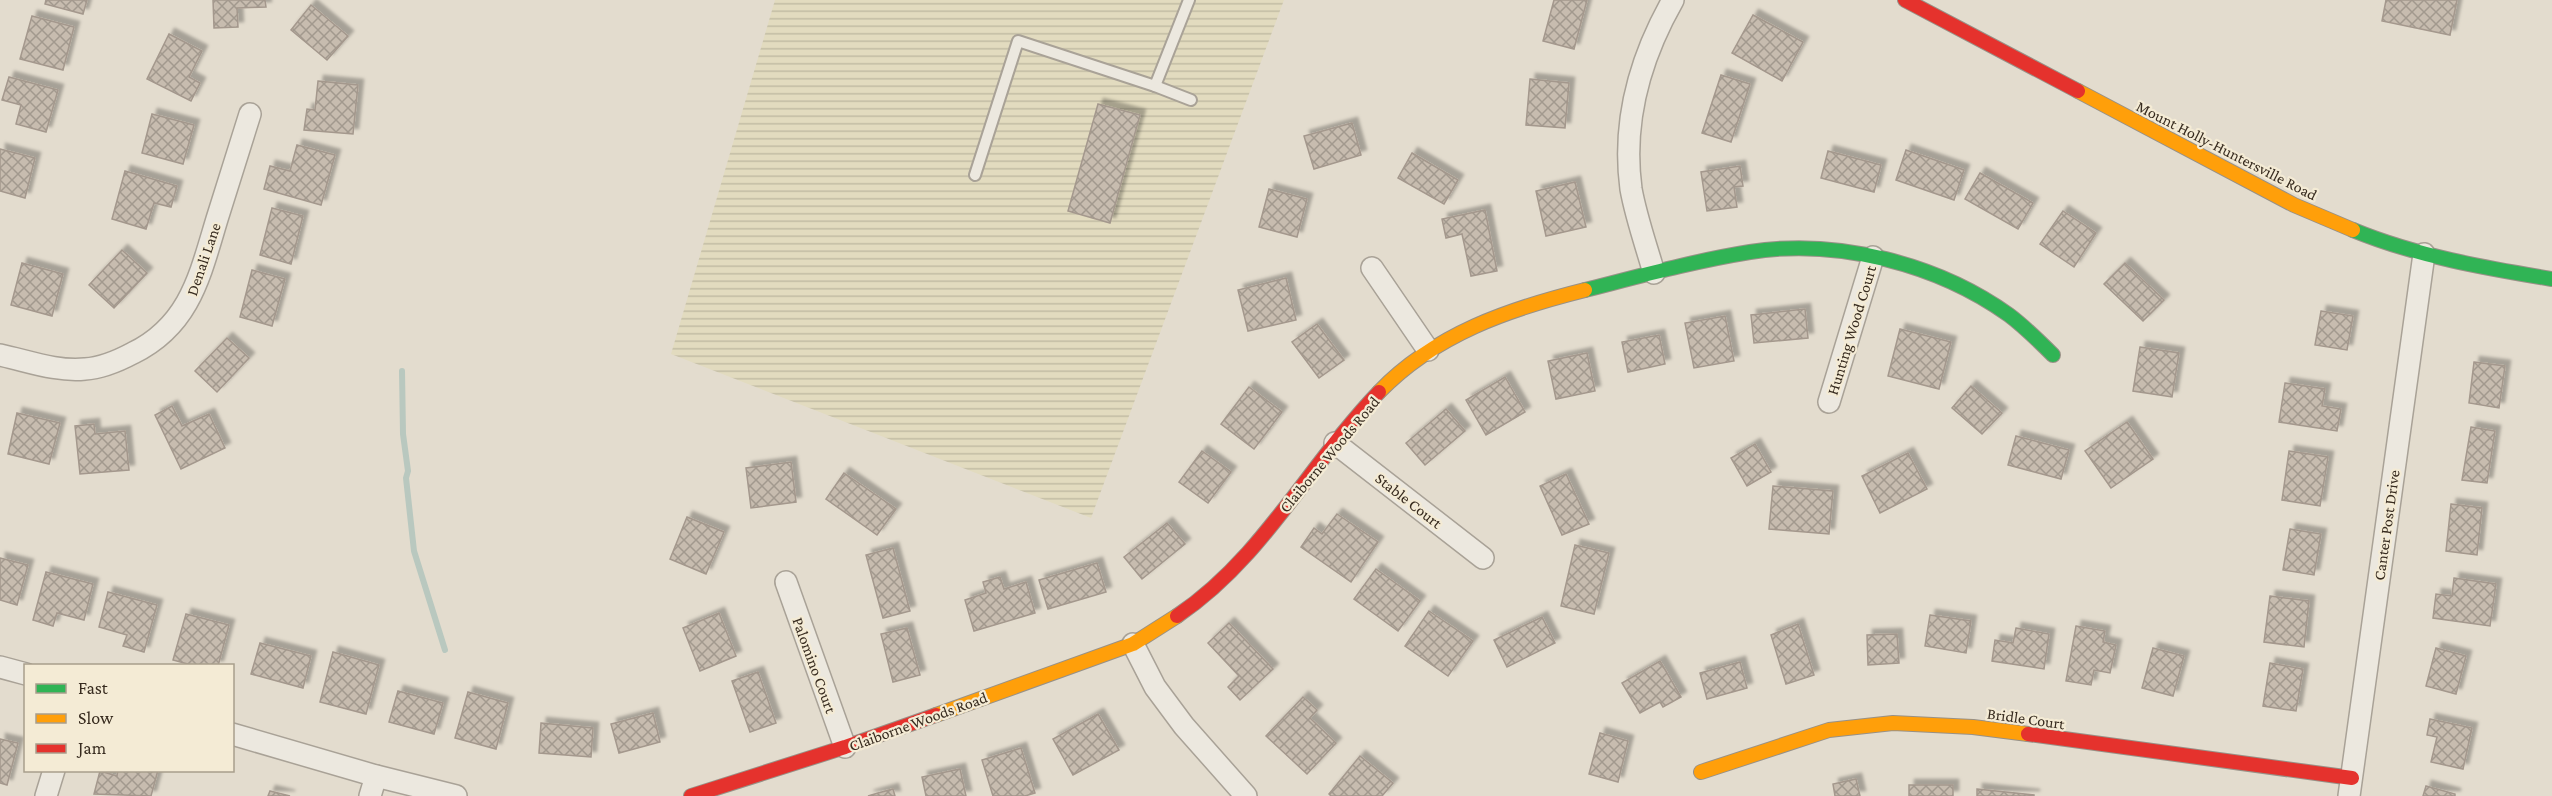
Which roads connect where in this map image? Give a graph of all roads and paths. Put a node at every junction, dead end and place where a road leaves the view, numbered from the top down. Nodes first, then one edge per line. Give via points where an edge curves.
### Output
1 (1189, 0) edge
2 (1673, 0) edge
3 (1905, 0) edge
4 (1155, 86) junction
5 (1191, 100) dead end
6 (250, 114) dead end
7 (975, 175) dead end
8 (2424, 254) junction
9 (1873, 257) junction
10 (1371, 268) dead end
11 (1654, 273) junction
12 (2552, 279) edge
13 (1428, 351) junction
14 (0, 355) edge
15 (2053, 355) dead end
16 (1829, 402) dead end
17 (1335, 443) junction
18 (1483, 558) dead end
19 (786, 582) dead end
20 (1133, 644) junction
21 (0, 667) edge
22 (24, 673) edge
23 (234, 735) edge
24 (845, 747) junction
25 (54, 772) edge
26 (1701, 772) dead end
27 (373, 786) edge
28 (2350, 787) edge
29 (46, 796) edge
30 (456, 796) edge
31 (692, 796) edge
32 (1246, 796) edge

1 - 4 lane
2 - 11 street via 1640,74 1631,118 1631,189
3 - 8 street, Mount Holly-Huntersville Road via 2294,205 2362,234
4 - 5 lane
4 - 7 lane via 1018,42
6 - 14 street, Denali Lane via 197,285 167,330 122,359 86,369 60,369
8 - 12 street, Mount Holly-Huntersville Road
8 - 28 street, Canter Post Drive
9 - 11 street, Claiborne Woods Road via 1823,249 1781,249
9 - 15 street, Claiborne Woods Road via 1965,289 2005,311
9 - 16 street, Hunting Wood Court
10 - 13 street
11 - 13 street, Claiborne Woods Road via 1506,312
13 - 17 street, Claiborne Woods Road via 1404,368
17 - 18 street, Stable Court
17 - 20 street, Claiborne Woods Road via 1240,562 1172,622
19 - 24 street, Palomino Court
20 - 24 street, Claiborne Woods Road
20 - 32 street via 1155,687
21 - 22 street
23 - 27 street
24 - 31 street, Claiborne Woods Road
25 - 29 street
26 - 28 street, Bridle Court via 1829,730 1893,723 1973,727
27 - 30 street

